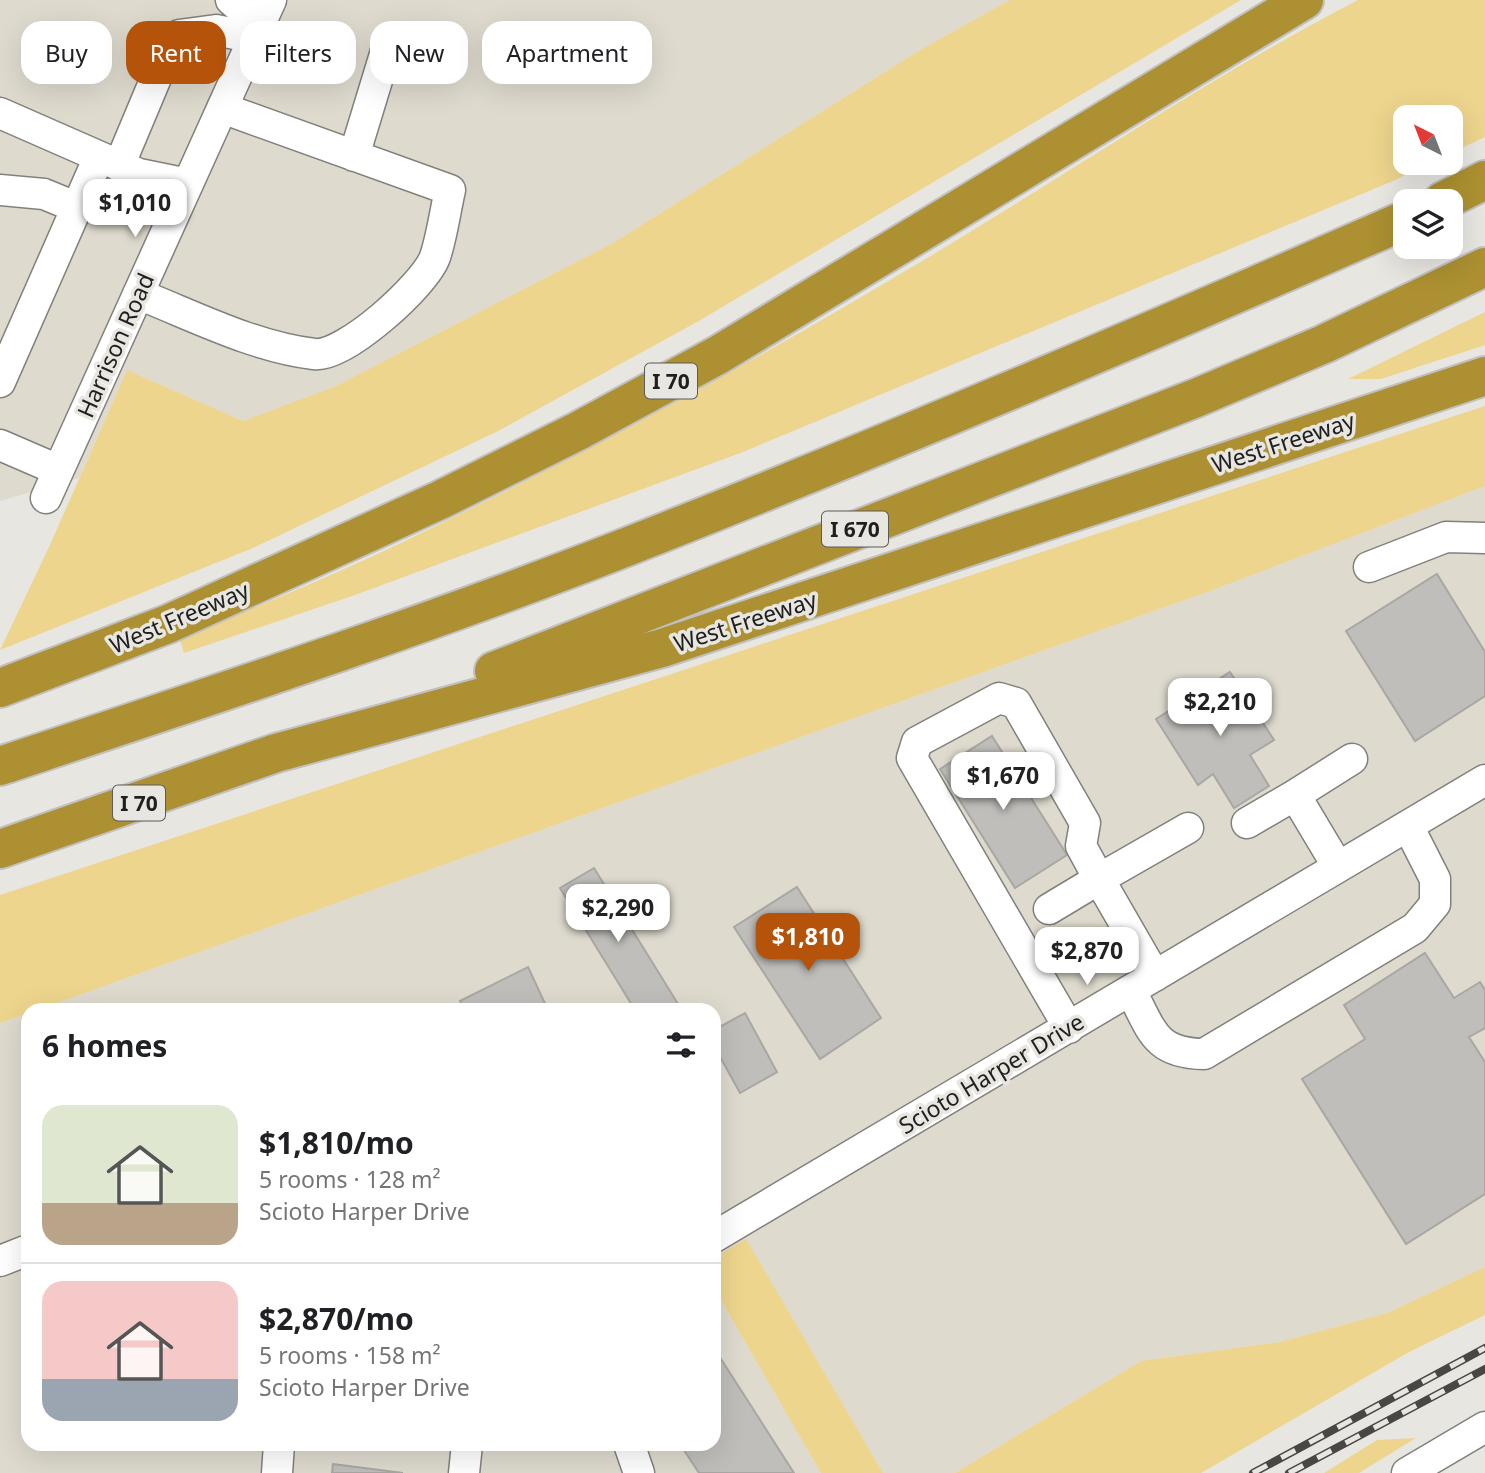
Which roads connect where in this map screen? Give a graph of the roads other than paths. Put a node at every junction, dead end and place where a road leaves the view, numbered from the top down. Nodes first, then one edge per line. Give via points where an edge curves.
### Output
1 (231, 0) edge
2 (1304, 0) edge
3 (262, 21) edge
4 (240, 25) edge
5 (240, 69) edge
6 (376, 84) edge
7 (222, 108) junction
8 (0, 113) edge
9 (354, 156) junction
10 (109, 161) junction
11 (1485, 180) edge
12 (188, 184) junction
13 (0, 190) edge
14 (1463, 191) edge
15 (78, 208) junction
16 (1393, 225) edge
17 (1485, 267) edge
18 (138, 293) junction
19 (1485, 376) edge
20 (0, 383) edge
21 (0, 445) edge
22 (58, 470) junction
23 (46, 498) dead end
24 (1485, 538) edge
25 (1369, 567) dead end
26 (0, 688) edge
27 (276, 753) junction
28 (1352, 759) dead end
29 (0, 766) edge
30 (1485, 780) edge
31 (1295, 795) junction
32 (1248, 823) dead end
33 (1408, 826) junction
34 (1188, 828) dead end
35 (0, 849) edge
36 (1338, 867) junction
37 (1099, 879) junction
38 (1049, 909) dead end
39 (1143, 983) junction
40 (1069, 1028) junction
41 (721, 1233) edge
42 (21, 1253) edge
43 (0, 1261) edge
44 (1485, 1427) edge
45 (279, 1451) edge
46 (466, 1451) edge
47 (631, 1451) edge
48 (277, 1473) edge
49 (464, 1473) edge
50 (639, 1473) edge
51 (1407, 1473) edge

1 - 3 street
2 - 26 highway, West Freeway / I 70 via 718,355 579,431 168,624
4 - 10 street via 179,34
5 - 7 street, Harrison Road
6 - 9 street
7 - 9 street
7 - 12 street, Harrison Road
8 - 10 street
9 - 18 street via 450,190 434,260 397,305 354,340 331,353 316,354 250,337
10 - 12 street via 139,174
10 - 15 street
11 - 14 highway
12 - 18 street, Harrison Road
13 - 15 street via 44,194
15 - 20 street
16 - 29 highway via 1121,346 628,546 341,652
17 - 27 highway, I 670 via 1324,344 1196,398
18 - 22 street, Harrison Road
19 - 27 highway, West Freeway / I 70 via 662,648
21 - 22 street
22 - 23 street, Harrison Road
24 - 25 street via 1446,537
27 - 35 highway, West Freeway / I 70
28 - 31 street
30 - 33 street, Scioto Harper Drive
31 - 32 street
31 - 36 street
33 - 36 street, Scioto Harper Drive
33 - 39 street via 1435,880 1435,904 1415,928 1204,1054 1181,1053 1158,1043
34 - 37 street
36 - 39 street, Scioto Harper Drive
37 - 38 street
37 - 39 street
37 - 40 street via 1081,846 1085,822 1016,703 999,698 917,742 912,758
39 - 40 street, Scioto Harper Drive
40 - 41 street, Scioto Harper Drive
42 - 43 street
44 - 51 street
45 - 48 street
46 - 49 street
47 - 50 street

